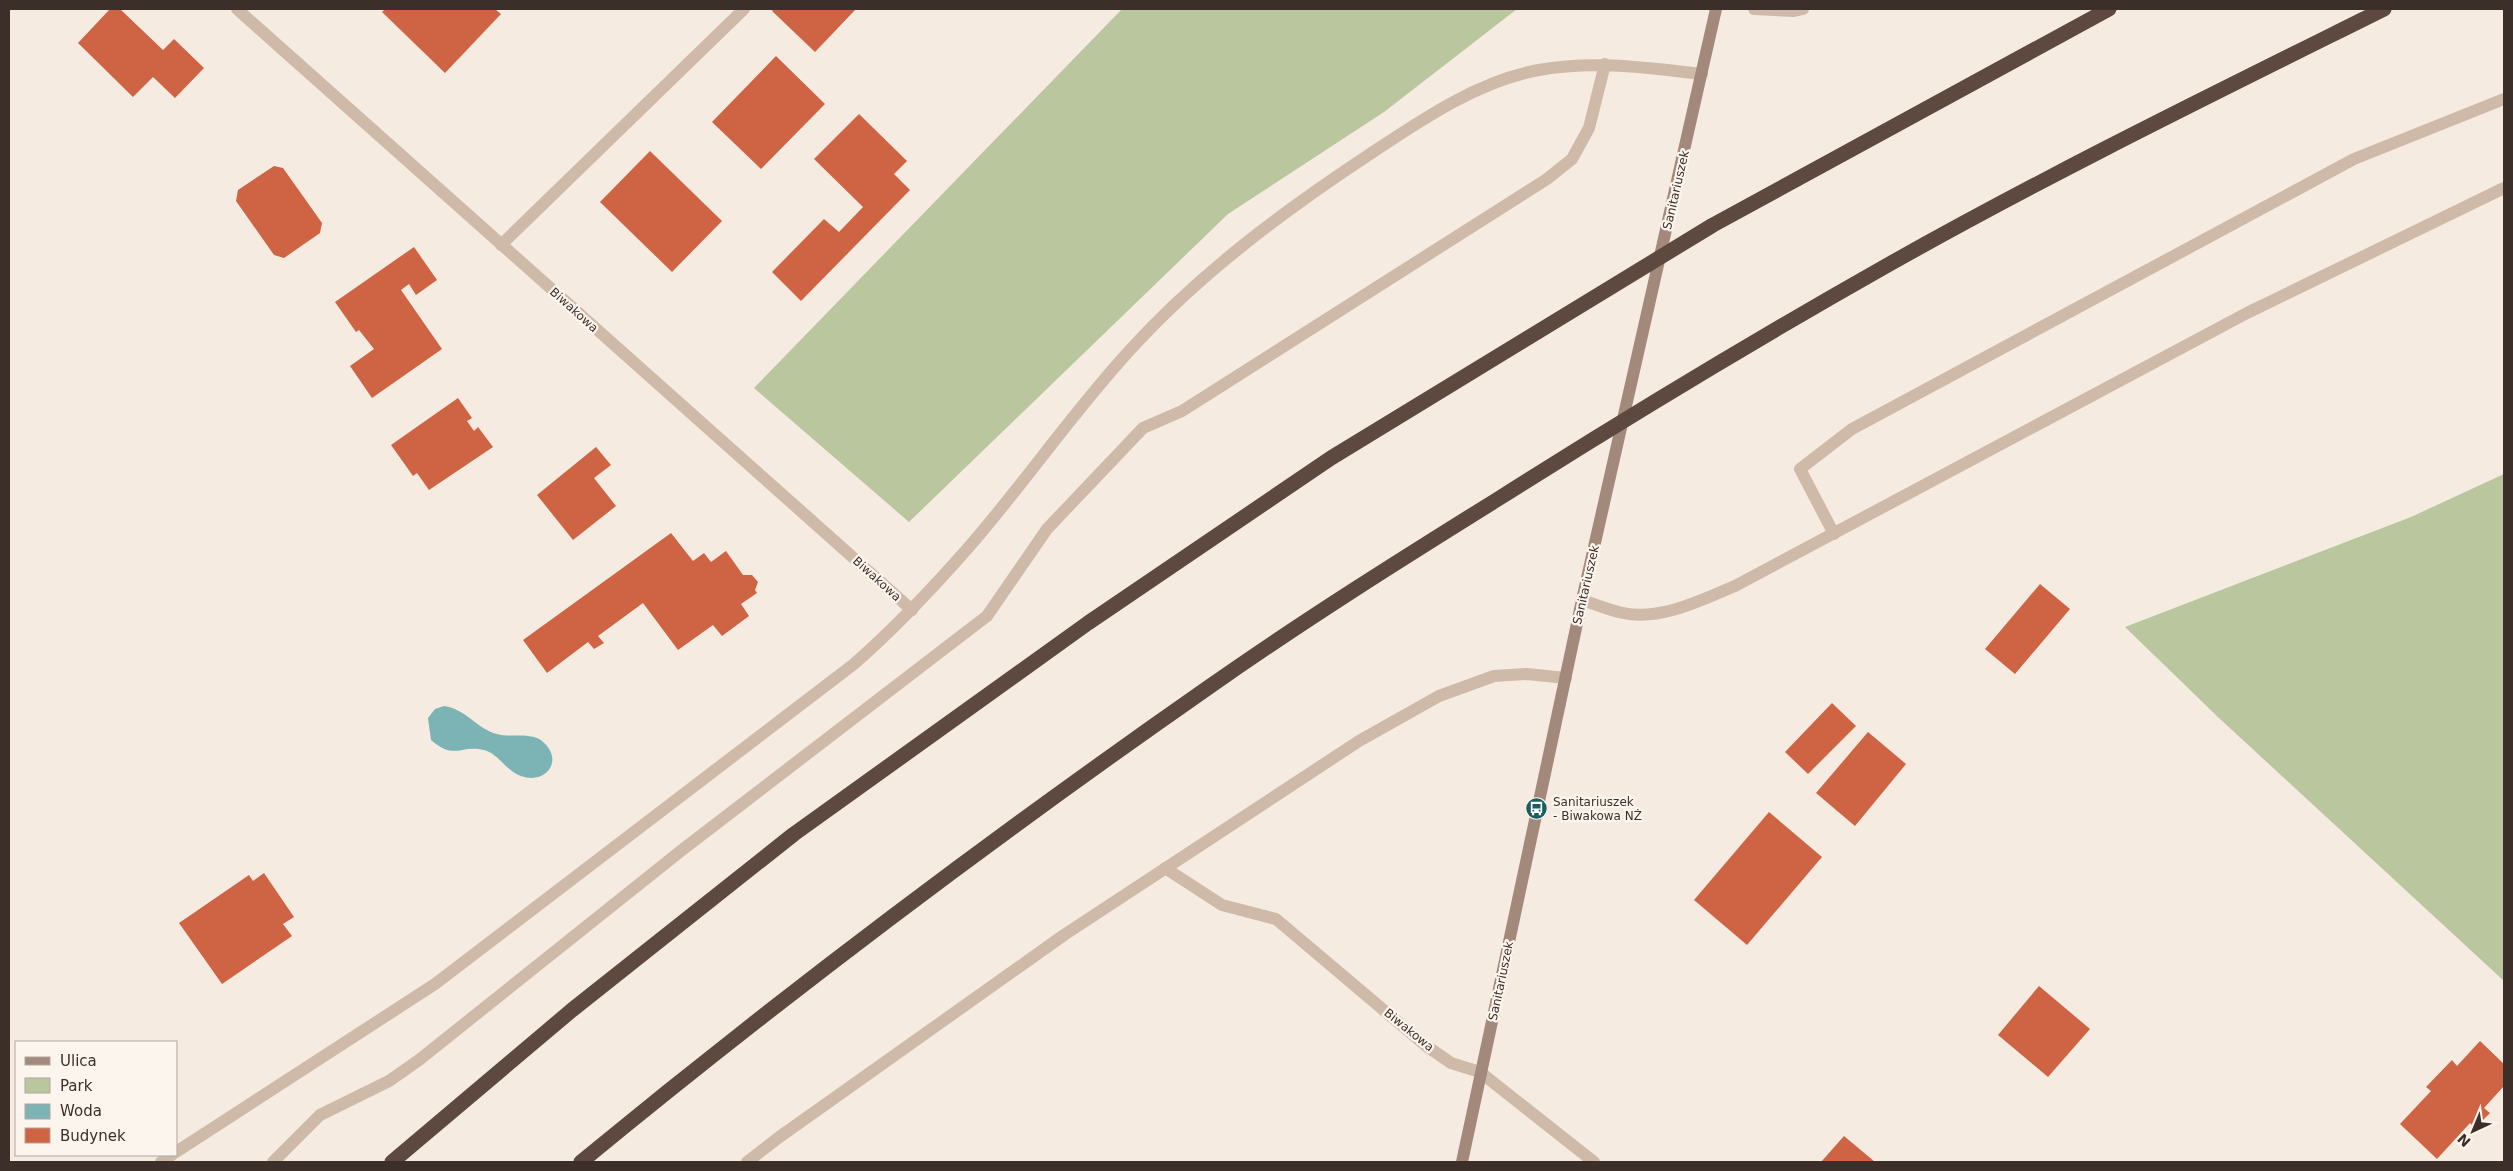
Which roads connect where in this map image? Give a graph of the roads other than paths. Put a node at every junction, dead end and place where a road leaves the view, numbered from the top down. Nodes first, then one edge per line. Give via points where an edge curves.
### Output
1 (237, 9) edge
2 (744, 9) edge
3 (1716, 9) edge
4 (1754, 9) edge
5 (1803, 9) edge
6 (2109, 9) edge
7 (2384, 9) edge
8 (1605, 64) junction
9 (1702, 74) junction
10 (2504, 99) edge
11 (2504, 188) edge
12 (501, 245) junction
13 (1834, 534) junction
14 (1582, 600) junction
15 (912, 610) junction
16 (1566, 678) junction
17 (1165, 868) junction
18 (1480, 1072) junction
19 (178, 1151) edge
20 (273, 1162) edge
21 (392, 1162) edge
22 (581, 1162) edge
23 (747, 1162) edge
24 (1462, 1162) edge
25 (1594, 1162) edge

1 - 12 street, Biwakowa
2 - 12 street
3 - 9 street, Sanitariuszek
4 - 5 street
6 - 21 highway via 1713,225 1331,458 1088,623 786,840 572,1010
7 - 22 highway via 2116,141 1889,264 1676,388 1391,565 1211,685 947,875 708,1058
8 - 9 street
8 - 15 street via 1521,74 1464,98 1410,127 1261,232 1186,294 1131,349 970,547
8 - 20 street via 1589,128 1572,158 1547,179 1182,410 1143,428 1047,529 987,616 682,850 419,1060 389,1081 320,1115
9 - 14 street, Sanitariuszek
10 - 13 street via 2354,159 1852,429 1800,469
11 - 13 street via 2247,313
12 - 15 street, Biwakowa
13 - 14 street via 1734,586 1680,608 1648,614 1624,614
14 - 16 street, Sanitariuszek
15 - 19 street via 854,664 765,734 435,984
16 - 17 street via 1527,674 1494,676 1439,696 1358,741
16 - 18 street, Sanitariuszek
17 - 18 street, Biwakowa via 1222,905 1276,919 1425,1045 1451,1063
17 - 23 street via 1064,935
18 - 24 street, Sanitariuszek
18 - 25 street, Biwakowa

